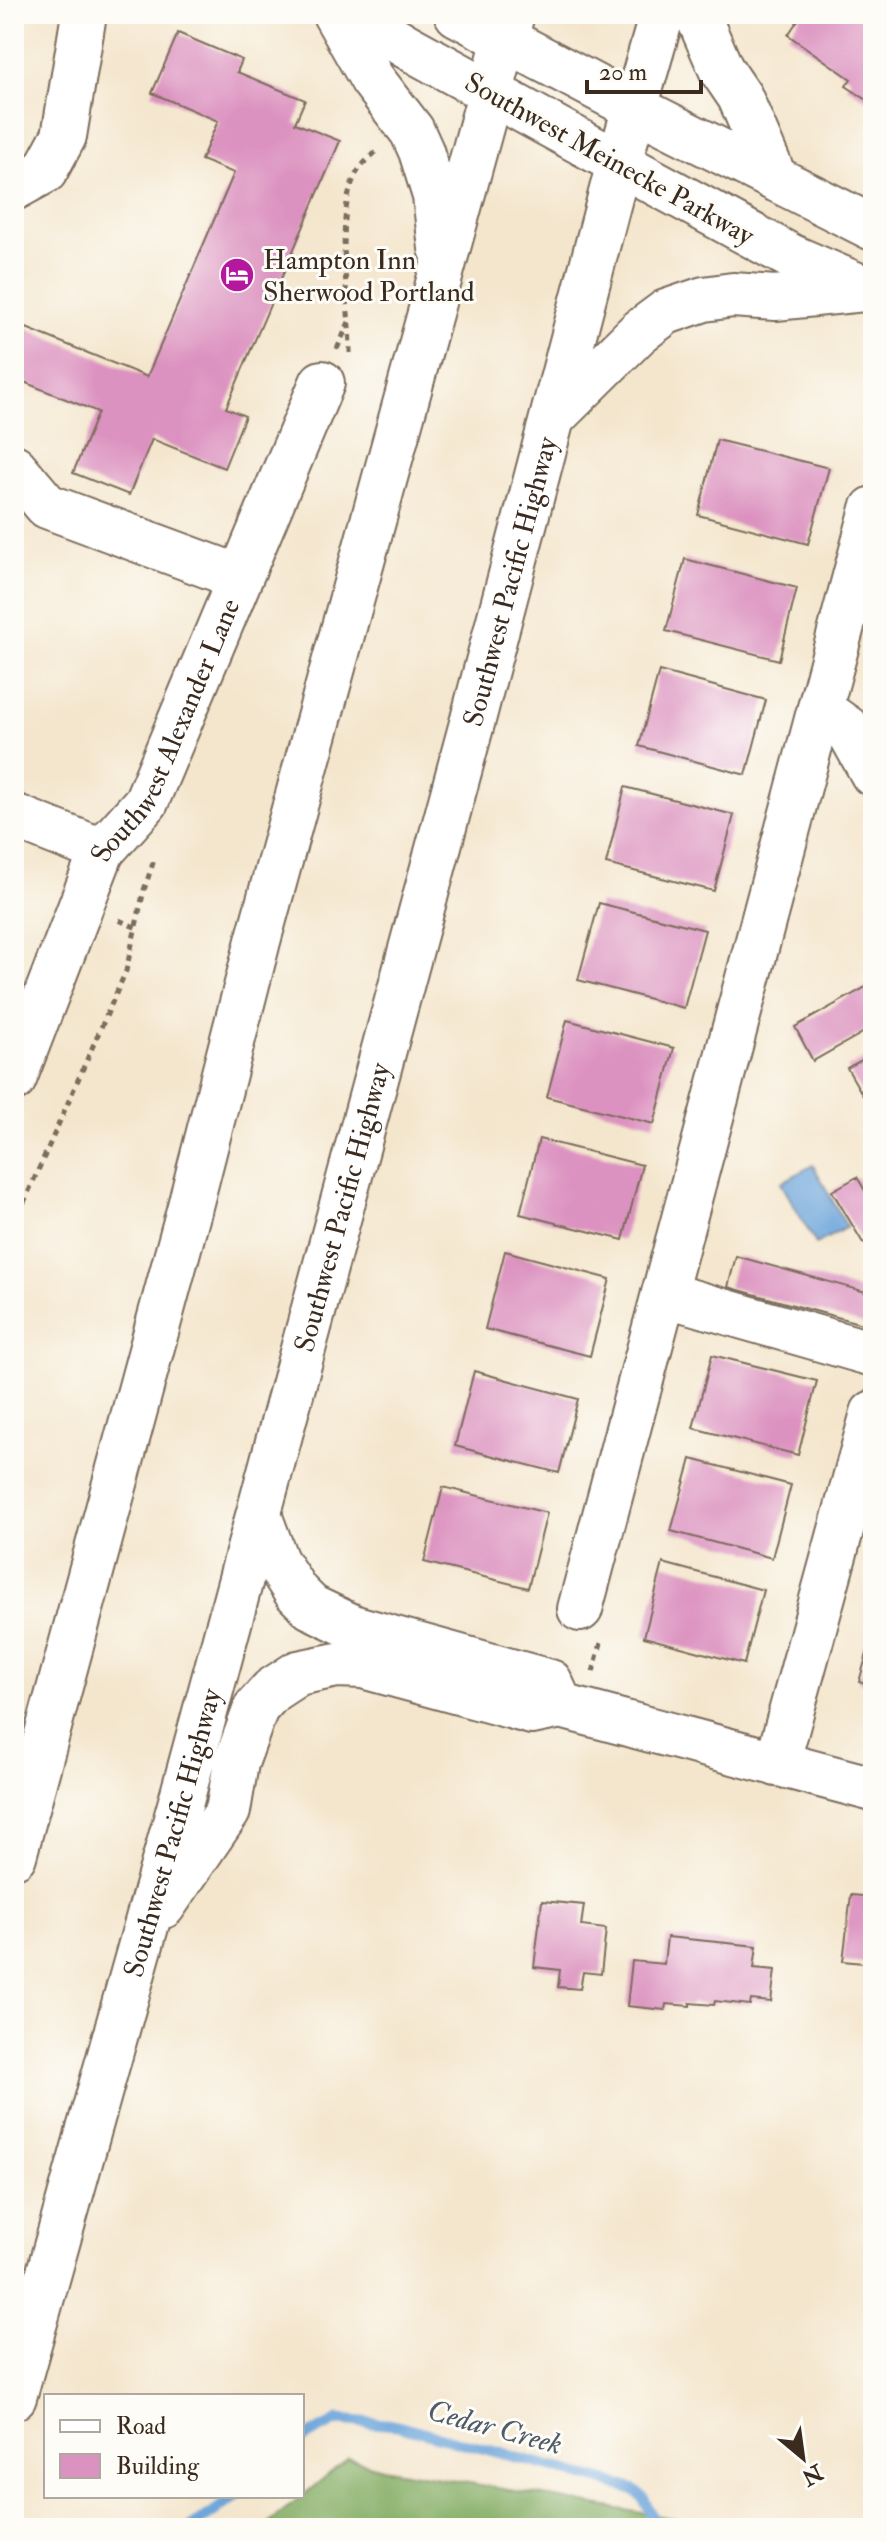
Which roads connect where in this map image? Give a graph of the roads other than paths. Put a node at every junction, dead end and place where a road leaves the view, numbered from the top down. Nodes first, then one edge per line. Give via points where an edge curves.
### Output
1 (84, 14) edge
2 (335, 14) edge
3 (353, 14) edge
4 (457, 14) edge
5 (662, 14) edge
6 (697, 14) edge
7 (508, 27) edge
8 (490, 93) junction
9 (635, 108) junction
10 (619, 163) junction
11 (775, 179) junction
12 (14, 188) edge
13 (873, 228) edge
14 (443, 264) junction
15 (869, 290) edge
16 (322, 383) dead end
17 (553, 417) junction
18 (14, 467) edge
19 (873, 509) edge
20 (239, 577) junction
21 (820, 709) junction
22 (873, 774) edge
23 (14, 816) edge
24 (102, 851) junction
25 (14, 1079) edge
26 (664, 1294) junction
27 (873, 1354) edge
28 (873, 1413) edge
29 (259, 1515) junction
30 (580, 1609) road end
31 (572, 1709) junction
32 (777, 1764) junction
33 (873, 1789) edge
34 (14, 1856) edge
35 (143, 1936) junction
36 (14, 2397) edge

1 - 12 main road via 64,136 45,171
2 - 14 main road via 421,151 435,196
3 - 8 main road, Southwest Meinecke Parkway
4 - 7 main road, Southwest Meinecke Parkway
5 - 9 main road, Southwest Pacific Highway
6 - 11 main road
7 - 8 main road
7 - 9 main road, Southwest Meinecke Parkway
8 - 10 main road, Southwest Meinecke Parkway
8 - 14 main road
9 - 10 main road, Southwest Pacific Highway
9 - 11 main road, Southwest Meinecke Parkway
10 - 15 main road, Southwest Meinecke Parkway via 792,257
10 - 17 main road, Southwest Pacific Highway
11 - 13 main road, Southwest Meinecke Parkway
14 - 34 main road
15 - 17 main road via 775,298 733,295 666,312
16 - 20 main road, Southwest Alexander Lane
17 - 29 main road, Southwest Pacific Highway
18 - 20 main road via 47,506
19 - 21 main road
20 - 24 main road, Southwest Alexander Lane via 146,802
21 - 22 main road via 848,729
21 - 26 main road
23 - 24 main road
24 - 25 main road, Southwest Alexander Lane
26 - 27 main road
26 - 30 main road
28 - 32 main road
29 - 31 main road via 276,1561 311,1607 355,1628 550,1682
29 - 35 main road, Southwest Pacific Highway
31 - 32 main road
31 - 35 main road via 532,1712 363,1666 298,1673 256,1708 236,1763 228,1811
32 - 33 main road
35 - 36 main road, Southwest Pacific Highway

